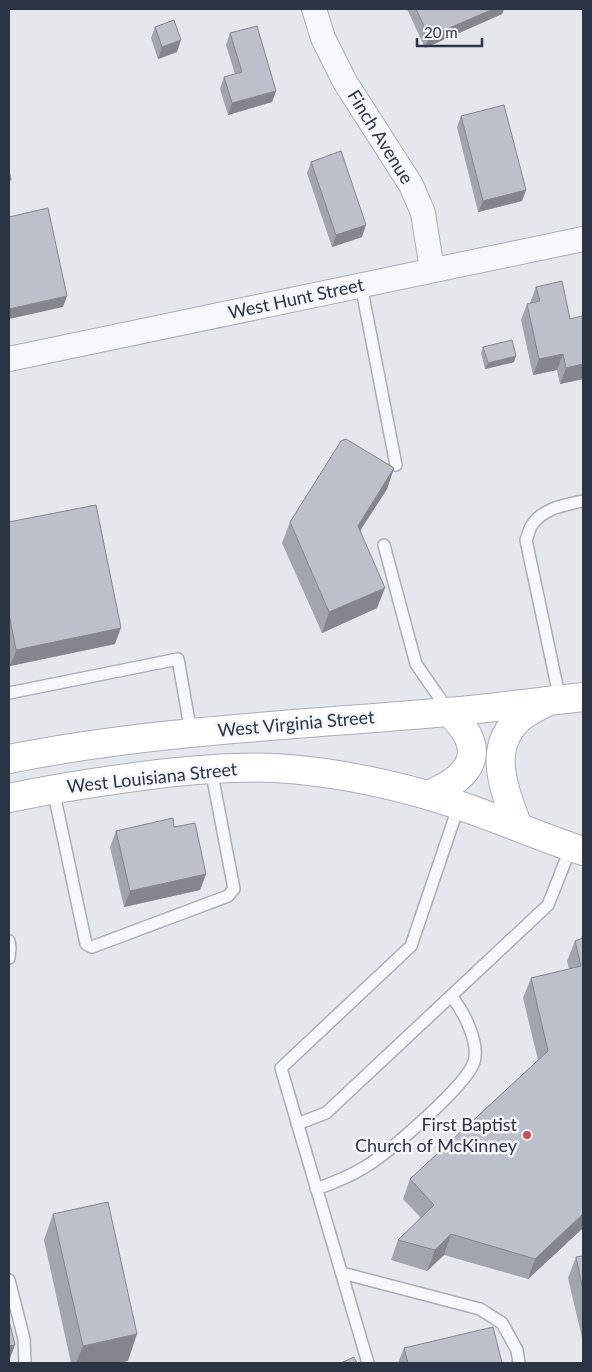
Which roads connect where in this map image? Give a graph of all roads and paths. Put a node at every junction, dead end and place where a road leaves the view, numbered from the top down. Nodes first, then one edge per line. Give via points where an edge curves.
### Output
1 (314, 9) edge
2 (583, 240) edge
3 (432, 270) junction
4 (361, 285) junction
5 (9, 359) edge
6 (396, 465) dead end
7 (583, 501) edge
8 (384, 545) dead end
9 (9, 693) edge
10 (564, 699) edge
11 (449, 712) junction
12 (191, 733) junction
13 (9, 756) edge
14 (211, 769) junction
15 (53, 789) junction
16 (428, 795) junction
17 (13, 797) edge
18 (459, 805) junction
19 (518, 827) junction
20 (577, 849) edge
21 (9, 941) edge
22 (9, 958) edge
23 (451, 996) junction
24 (297, 1124) junction
25 (316, 1189) junction
26 (342, 1274) junction
27 (9, 1280) edge
28 (25, 1363) edge
29 (368, 1363) edge
30 (519, 1363) edge

1 - 3 street, Finch Avenue via 323,38 345,82 411,185 423,213
2 - 3 street, West Hunt Street
3 - 4 street, West Hunt Street
4 - 5 street, West Hunt Street
4 - 6 lane
7 - 10 lane via 556,507 543,515 532,525 526,540
8 - 11 lane via 416,664
9 - 12 lane via 178,659
10 - 11 main road, West Virginia Street
10 - 19 main road via 525,714 503,742 500,766
11 - 12 main road, West Virginia Street
11 - 16 main road via 468,736 472,748 470,760 458,780
12 - 13 main road, West Virginia Street
13 - 17 main road
14 - 15 main road, West Louisiana Street
14 - 15 lane via 234,889 228,896 92,947 86,944
14 - 16 main road, West Louisiana Street via 302,770
15 - 17 main road, West Louisiana Street
16 - 18 main road, West Louisiana Street
18 - 19 main road, West Louisiana Street
18 - 24 lane via 411,946 281,1068
19 - 20 main road, West Louisiana Street
20 - 23 lane via 548,905
21 - 22 lane
23 - 24 lane via 326,1113
23 - 25 lane via 466,1018 475,1045 474,1062 465,1077 417,1125 365,1167
24 - 25 lane
25 - 26 lane
26 - 29 lane
26 - 30 lane via 480,1309 502,1323 517,1350
27 - 28 lane via 24,1340

